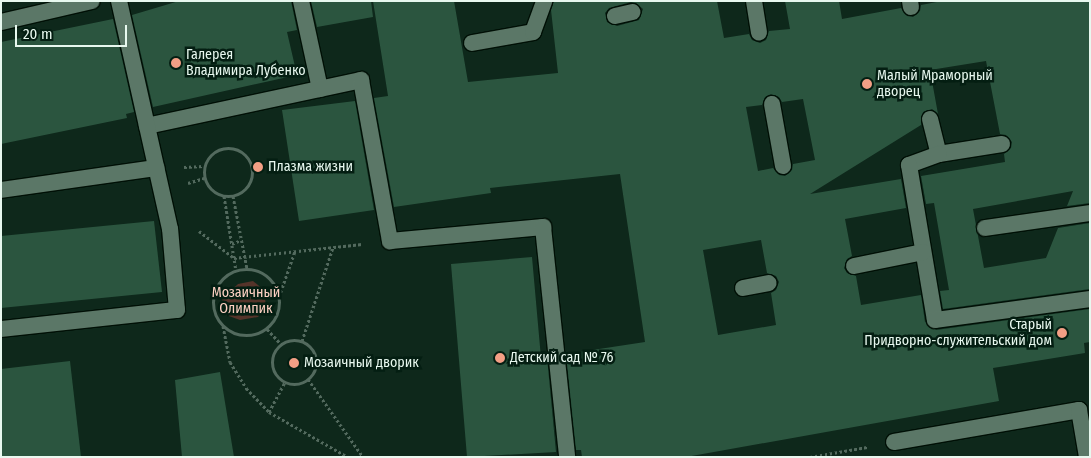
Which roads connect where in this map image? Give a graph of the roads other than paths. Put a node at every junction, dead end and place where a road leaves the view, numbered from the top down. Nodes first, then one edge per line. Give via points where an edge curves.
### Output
1 (92, 1) edge
2 (119, 1) edge
3 (302, 1) edge
4 (544, 1) edge
5 (754, 1) edge
6 (633, 12) dead end
7 (615, 16) dead end
8 (1, 22) edge
9 (759, 33) dead end
10 (472, 43) dead end
11 (320, 89) junction
12 (772, 104) dead end
13 (930, 119) dead end
14 (147, 126) junction
15 (1002, 144) dead end
16 (939, 154) junction
17 (783, 166) dead end
18 (156, 168) junction
19 (1, 190) edge
20 (1090, 213) edge
21 (985, 228) dead end
22 (923, 252) junction
23 (854, 266) dead end
24 (769, 282) dead end
25 (743, 288) dead end
26 (1090, 299) edge
27 (1, 329) edge
28 (894, 442) road end
29 (567, 457) edge
30 (1087, 457) edge

1 - 8 lane
2 - 14 lane
3 - 11 lane
4 - 10 lane via 533,32
5 - 9 lane
6 - 7 lane
11 - 14 lane
11 - 29 lane via 361,80 390,241 543,227
12 - 17 lane
13 - 16 lane
14 - 18 lane
15 - 16 lane
16 - 22 lane via 908,165
18 - 19 lane
18 - 27 lane via 170,229 178,310
20 - 21 lane
22 - 23 lane
22 - 26 lane via 935,320
24 - 25 lane
28 - 30 lane via 1079,410

